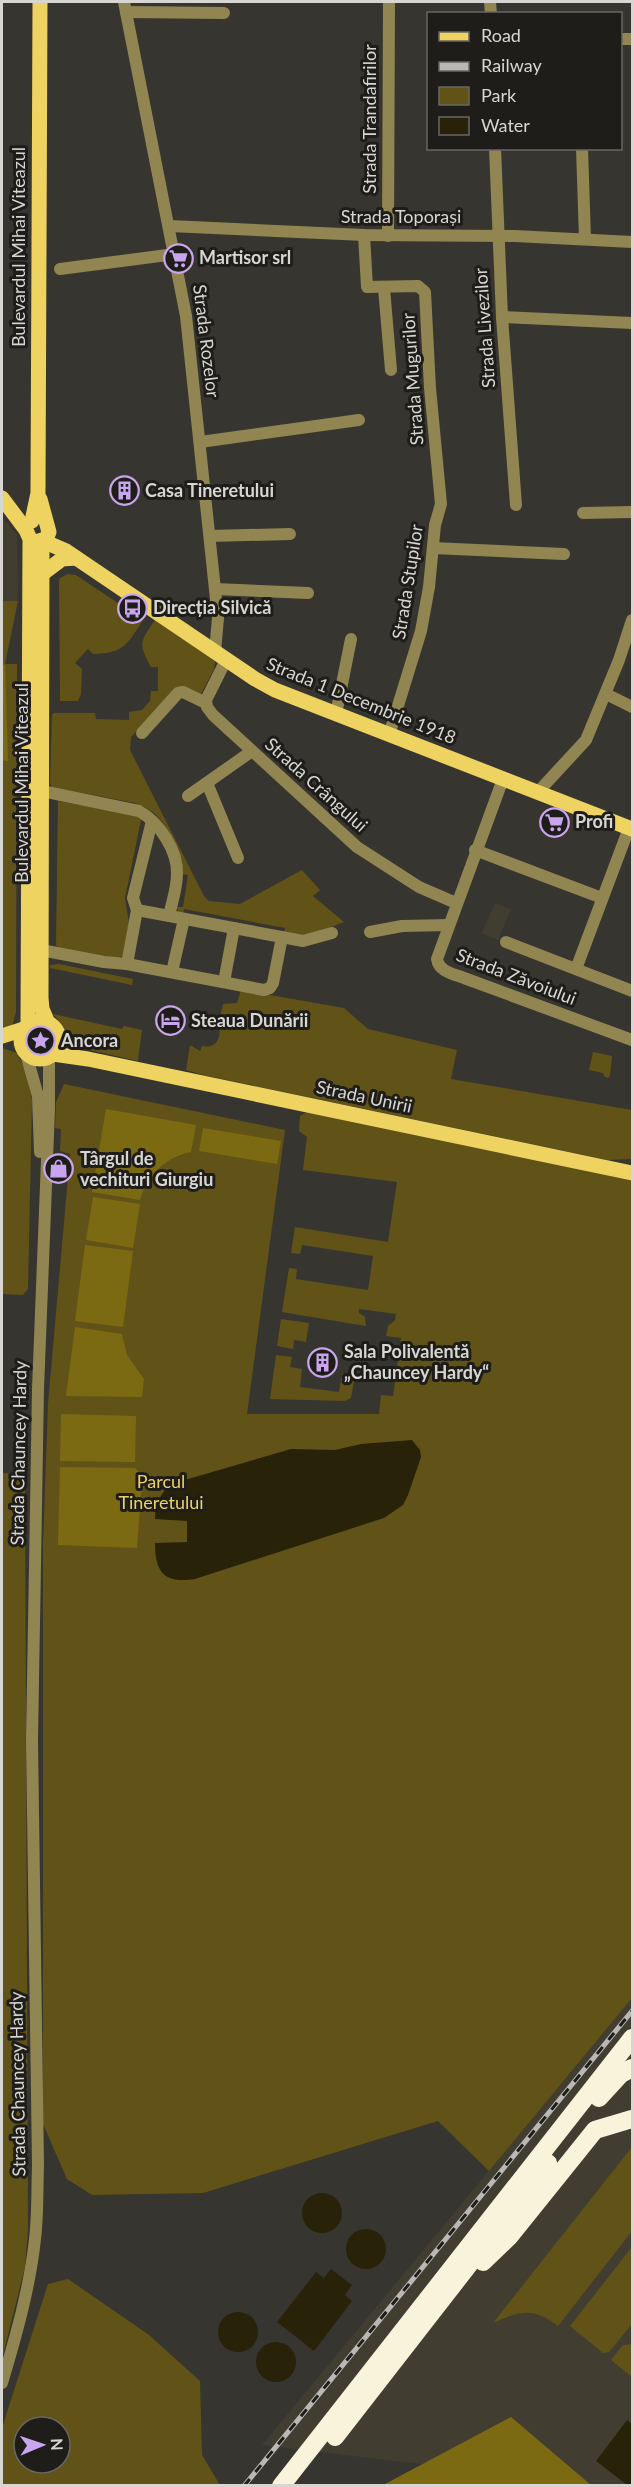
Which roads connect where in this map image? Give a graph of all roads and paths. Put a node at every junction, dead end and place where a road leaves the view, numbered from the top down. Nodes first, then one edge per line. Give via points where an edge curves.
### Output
1 (40, 2) edge
2 (389, 2) edge
3 (125, 7) edge
4 (170, 7) edge
5 (224, 13) dead end
6 (495, 150) edge
7 (582, 150) edge
8 (170, 226) junction
9 (364, 235) junction
10 (498, 235) junction
11 (388, 236) junction
12 (585, 239) junction
13 (633, 242) edge
14 (175, 254) junction
15 (60, 269) dead end
16 (384, 288) junction
17 (502, 317) junction
18 (633, 323) edge
19 (391, 370) dead end
20 (359, 420) dead end
21 (200, 442) junction
22 (6, 504) edge
23 (441, 504) joint
24 (516, 505) dead end
25 (633, 512) edge
26 (583, 513) dead end
27 (37, 531) junction
28 (290, 534) dead end
29 (210, 536) junction
30 (433, 548) junction
31 (71, 554) junction
32 (564, 554) dead end
33 (42, 574) junction
34 (215, 589) junction
35 (308, 593) dead end
36 (633, 620) edge
37 (351, 639) dead end
38 (221, 656) junction
39 (606, 694) junction
40 (206, 703) junction
41 (633, 707) edge
42 (336, 714) junction
43 (142, 733) dead end
44 (389, 735) junction
45 (252, 751) junction
46 (502, 779) junction
47 (207, 783) junction
48 (42, 790) junction
49 (538, 792) junction
50 (188, 796) dead end
51 (152, 821) junction
52 (631, 828) edge
53 (475, 850) junction
54 (238, 858) dead end
55 (602, 898) junction
56 (456, 903) junction
57 (137, 910) junction
58 (169, 916) junction
59 (184, 919) junction
60 (449, 926) junction
61 (234, 928) junction
62 (370, 932) dead end
63 (332, 933) dead end
64 (282, 937) junction
65 (506, 942) dead end
66 (41, 950) junction
67 (127, 964) junction
68 (576, 969) junction
69 (172, 972) junction
70 (224, 982) junction
71 (633, 991) edge
72 (48, 1023) junction
73 (26, 1027) junction
74 (2, 1038) edge
75 (633, 1040) edge
76 (24, 1051) junction
77 (54, 1051) junction
78 (605, 1167) junction
79 (633, 1167) edge
80 (633, 1173) edge
81 (42, 1277) junction
82 (633, 2038) edge
83 (633, 2068) edge
84 (633, 2082) edge
85 (595, 2103) junction
86 (633, 2107) edge
87 (633, 2119) edge
88 (596, 2130) junction
89 (440, 2302) junction
90 (2, 2383) edge
91 (281, 2486) edge
92 (296, 2486) edge

1 - 27 main road, Bulevardul Mihai Viteazul
2 - 11 street, Strada Trandafirilor
3 - 4 street
3 - 8 street, Strada Rozelor
4 - 5 street
6 - 10 street, Strada Livezilor
7 - 12 street
8 - 9 street, Strada Toporași
8 - 14 street, Strada Rozelor
9 - 11 street, Strada Toporași
9 - 16 street via 368,287
10 - 11 street, Strada Toporași
10 - 12 street, Strada Toporași
10 - 17 street, Strada Livezilor
12 - 13 street, Strada Toporași
14 - 15 street
14 - 21 street, Strada Rozelor via 188,326
16 - 19 street
16 - 23 street, Strada Mugurilor via 418,286 425,292
17 - 18 street
17 - 24 street, Strada Livezilor
20 - 21 street
21 - 29 street, Strada Rozelor
22 - 27 main road, Strada 1 Decembrie 1918
23 - 30 street, Strada Stupilor
25 - 26 street
27 - 31 main road, Strada 1 Decembrie 1918
27 - 33 main road, Bulevardul Mihai Viteazul
27 - 73 main road, Bulevardul Mihai Viteazul
28 - 29 street
29 - 34 street, Strada Rozelor
30 - 32 street
30 - 44 street, Strada Stupilor via 421,631
31 - 33 main road
31 - 38 main road, Strada 1 Decembrie 1918
33 - 48 main road, Bulevardul Mihai Viteazul
34 - 35 street
34 - 38 street, Strada Rozelor
36 - 39 street
37 - 42 street
38 - 40 street
38 - 42 main road, Strada 1 Decembrie 1918 via 275,690
39 - 41 street
39 - 49 street via 583,746
40 - 43 street via 178,693
40 - 45 street, Strada Crângului via 213,715
42 - 44 main road, Strada 1 Decembrie 1918
44 - 46 main road, Strada 1 Decembrie 1918
45 - 47 street
45 - 56 street, Strada Crângului via 357,847 419,886
46 - 49 main road, Strada 1 Decembrie 1918
46 - 53 street, Strada Zăvoiului
47 - 50 street
47 - 54 street
48 - 51 street via 139,811
48 - 66 main road, Bulevardul Mihai Viteazul
49 - 52 main road, Strada 1 Decembrie 1918
51 - 57 street via 133,898
51 - 58 street via 169,845 177,869
52 - 55 street
53 - 55 street
53 - 56 street, Strada Zăvoiului
55 - 68 street
56 - 60 street, Strada Zăvoiului
57 - 58 street
57 - 67 street
58 - 59 street
59 - 61 street
59 - 69 street
60 - 62 street via 402,926
60 - 75 street, Strada Zăvoiului via 437,959 442,969
61 - 64 street
61 - 70 street
63 - 64 street via 307,941
64 - 70 street via 270,988
65 - 68 street
66 - 67 street
66 - 72 main road, Bulevardul Mihai Viteazul via 42,1006
67 - 69 street
68 - 71 street
69 - 70 street
72 - 73 main road via 38,1021
72 - 77 main road via 56,1031
73 - 74 main road
73 - 76 main road via 20,1040
74 - 76 main road
76 - 77 main road via 36,1059
76 - 81 street, Strada Chauncey Hardy via 38,1096
77 - 78 main road, Strada Unirii
77 - 81 street, Strada Chauncey Hardy
78 - 79 street
78 - 80 main road, Strada Unirii
81 - 90 street, Strada Chauncey Hardy via 32,1740 36,2224 33,2256
82 - 91 highway
83 - 85 highway via 606,2088
84 - 85 highway
85 - 89 highway
86 - 88 highway
87 - 88 highway
88 - 89 highway via 509,2237
89 - 92 highway

